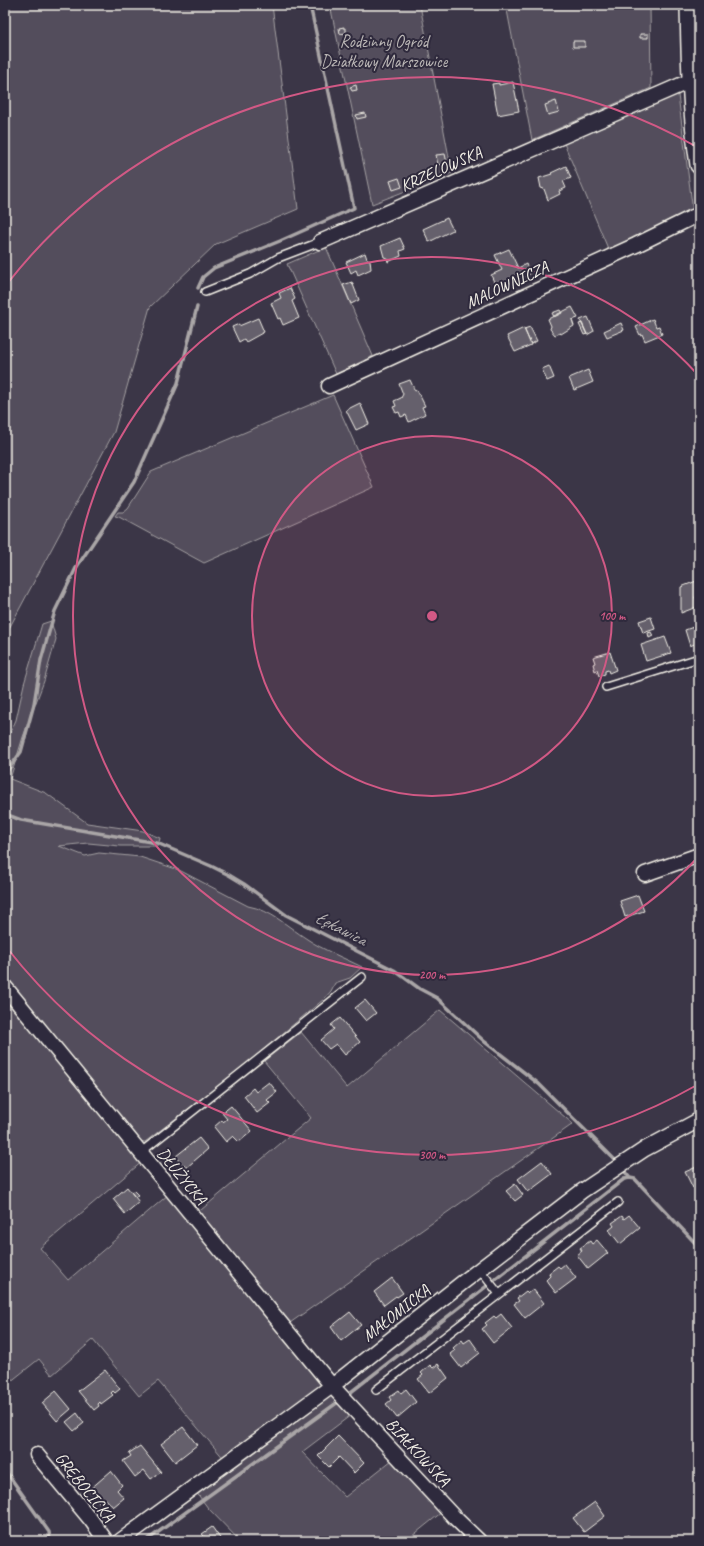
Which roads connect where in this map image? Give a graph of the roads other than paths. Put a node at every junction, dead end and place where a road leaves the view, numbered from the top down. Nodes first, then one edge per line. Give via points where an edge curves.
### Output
1 (689, 5) edge
2 (695, 78) edge
3 (699, 165) edge
4 (699, 215) edge
5 (320, 242) joint
6 (205, 292) dead end
7 (329, 386) dead end
8 (699, 658) edge
9 (606, 687) dead end
10 (699, 855) edge
11 (645, 874) dead end
12 (362, 977) dead end
13 (5, 987) edge
14 (699, 1120) edge
15 (140, 1153) junction
16 (618, 1202) dead end
17 (482, 1273) junction
18 (497, 1293) junction
19 (332, 1386) junction
20 (376, 1390) dead end
21 (37, 1455) dead end
22 (106, 1541) edge
23 (120, 1541) edge
24 (479, 1541) edge

1 - 2 street
2 - 3 street via 694,127
2 - 5 street, KRZELOWSKA
4 - 7 street, MALOWNICZA
5 - 6 lane, KRZELOWSKA via 278,258 250,274
8 - 9 lane
10 - 11 street
12 - 15 lane
13 - 15 street, DŁUŻYCKA
14 - 17 street, MAŁOMICKA via 645,1149 582,1191
15 - 19 street, DŁUŻYCKA
16 - 18 lane
17 - 18 lane
17 - 19 street, MAŁOMICKA
18 - 20 lane
19 - 23 street, MAŁOMICKA
19 - 24 street, BIAŁKOWSKA
21 - 22 street, GRĘBOCICKA

